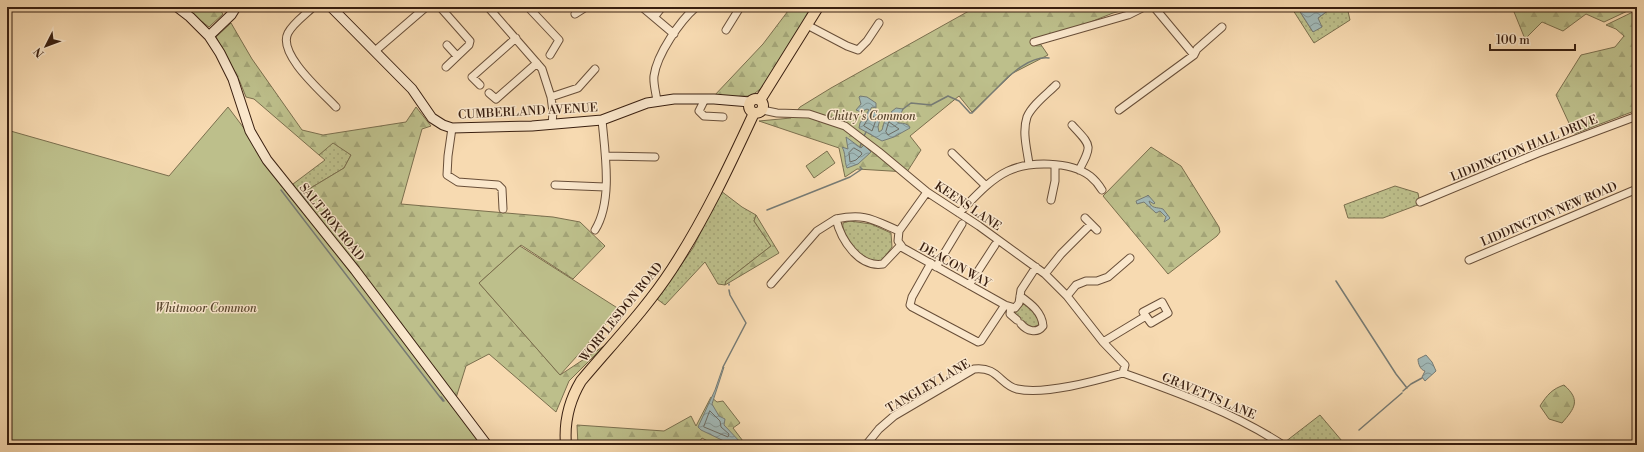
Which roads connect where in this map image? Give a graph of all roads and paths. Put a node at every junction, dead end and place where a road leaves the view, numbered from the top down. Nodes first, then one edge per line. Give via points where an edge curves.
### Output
1 (177, 7) edge
2 (236, 7) edge
3 (314, 7) edge
4 (331, 7) edge
5 (426, 7) edge
6 (440, 7) edge
7 (528, 7) edge
8 (586, 7) edge
9 (642, 7) edge
10 (662, 7) edge
11 (696, 7) edge
12 (818, 7) edge
13 (1144, 7) edge
14 (1154, 7) edge
15 (738, 8) edge
16 (493, 9) edge
17 (576, 14) dead end
18 (655, 16) junction
19 (879, 23) dead end
20 (807, 25) junction
21 (1222, 27) dead end
22 (726, 30) dead end
23 (674, 34) junction
24 (209, 36) junction
25 (516, 38) junction
26 (1034, 42) dead end
27 (447, 45) dead end
28 (375, 51) junction
29 (550, 55) dead end
30 (1194, 55) junction
31 (457, 56) junction
32 (537, 63) junction
33 (446, 67) dead end
34 (594, 69) dead end
35 (480, 85) dead end
36 (1056, 85) dead end
37 (489, 93) dead end
38 (551, 96) junction
39 (705, 99) junction
40 (760, 100) junction
41 (657, 101) junction
42 (750, 102) junction
43 (336, 107) dead end
44 (1119, 110) dead end
45 (758, 112) junction
46 (1637, 116) edge
47 (723, 117) dead end
48 (602, 120) junction
49 (552, 124) junction
50 (1072, 125) dead end
51 (452, 128) junction
52 (952, 153) dead end
53 (606, 156) junction
54 (655, 157) dead end
55 (1029, 164) junction
56 (1055, 165) junction
57 (1079, 170) junction
58 (555, 185) dead end
59 (986, 186) junction
60 (605, 187) junction
61 (1637, 189) edge
62 (1102, 190) dead end
63 (927, 192) junction
64 (1051, 200) dead end
65 (1420, 202) dead end
66 (503, 209) dead end
67 (959, 213) junction
68 (1085, 218) dead end
69 (836, 219) junction
70 (962, 224) dead end
71 (1091, 224) junction
72 (595, 230) dead end
73 (1097, 230) dead end
74 (899, 231) junction
75 (995, 244) dead end
76 (901, 245) junction
77 (1130, 258) dead end
78 (1469, 260) dead end
79 (934, 265) junction
80 (1036, 267) junction
81 (1045, 274) junction
82 (771, 284) dead end
83 (969, 285) junction
84 (1020, 296) junction
85 (1067, 296) junction
86 (1008, 306) junction
87 (1146, 316) dead end
88 (1103, 342) junction
89 (1123, 373) junction
90 (487, 445) edge
91 (566, 445) edge
92 (866, 445) edge
93 (1283, 445) edge

1 - 24 street, SALT BOX ROAD
2 - 24 street
3 - 43 street via 291,29 286,44 298,68
4 - 28 street, CUMBERLAND AVENUE
5 - 28 street
6 - 31 street via 470,41
7 - 29 street via 559,40
8 - 17 street
9 - 18 street
10 - 18 street
11 - 23 street via 685,17
12 - 20 main road
13 - 26 street via 1128,15
14 - 30 street
15 - 22 street
16 - 25 street
18 - 23 street
19 - 20 street via 858,50
20 - 40 main road
21 - 30 street via 1197,49
23 - 41 street via 658,58 654,78
24 - 90 street, SALT BOX ROAD via 233,79 250,131 267,160 355,270
25 - 32 street
25 - 35 street via 472,77
27 - 31 street
28 - 51 street, CUMBERLAND AVENUE via 412,89 432,118
30 - 44 street
31 - 33 street
32 - 37 street via 496,99
32 - 38 street via 542,69
34 - 38 street via 578,88
36 - 55 street via 1027,118 1025,132
38 - 49 street
39 - 41 street, CUMBERLAND AVENUE
39 - 42 street, CUMBERLAND AVENUE
39 - 47 street via 699,111 704,116
40 - 42 main road via 756,98
40 - 45 main road via 764,106
41 - 48 street, CUMBERLAND AVENUE
42 - 45 main road via 750,109
45 - 63 street, KEENS LANE via 809,114 845,126
45 - 91 main road, WORPLESDON ROAD via 708,210 671,270 581,381 569,406
46 - 65 street, LIDDINGTON HALL DRIVE via 1538,153
48 - 49 street, CUMBERLAND AVENUE
48 - 53 street
49 - 51 street, CUMBERLAND AVENUE
50 - 57 street via 1088,142 1089,152
51 - 66 street via 447,175 458,182 498,185 502,189
52 - 59 street
53 - 54 street
53 - 60 street
55 - 56 street
55 - 59 street via 1007,171
56 - 57 street
56 - 64 street
57 - 62 street via 1090,176
58 - 60 street
59 - 67 street
60 - 72 street via 604,206
61 - 78 street, LIDDINGTON NEW ROAD
63 - 67 street, KEENS LANE
63 - 74 street
67 - 80 street, KEENS LANE
68 - 71 street
69 - 74 street via 853,215 866,217
69 - 76 street via 850,250 868,263 883,264
69 - 82 street via 818,231
70 - 79 street
71 - 73 street
71 - 81 street
74 - 76 street, DEACON WAY via 898,241
75 - 83 street
76 - 79 street, DEACON WAY
77 - 85 street via 1108,277 1076,285
79 - 83 street, DEACON WAY
79 - 86 street via 912,297 912,307 978,342
80 - 81 street, KEENS LANE
80 - 84 street via 1021,290
81 - 85 street, KEENS LANE
83 - 86 street, DEACON WAY
84 - 86 street via 1019,303 1014,308
84 - 86 street via 1038,311 1043,321 1040,330 1024,328 1010,314
85 - 88 street, KEENS LANE
87 - 88 street
88 - 89 street, KEENS LANE via 1125,365
89 - 92 street, TANGLEY LANE via 1084,384 1034,391 1016,389 984,368 974,369 894,416 878,429
89 - 93 street, GRAVETTS LANE via 1213,408 1261,431

